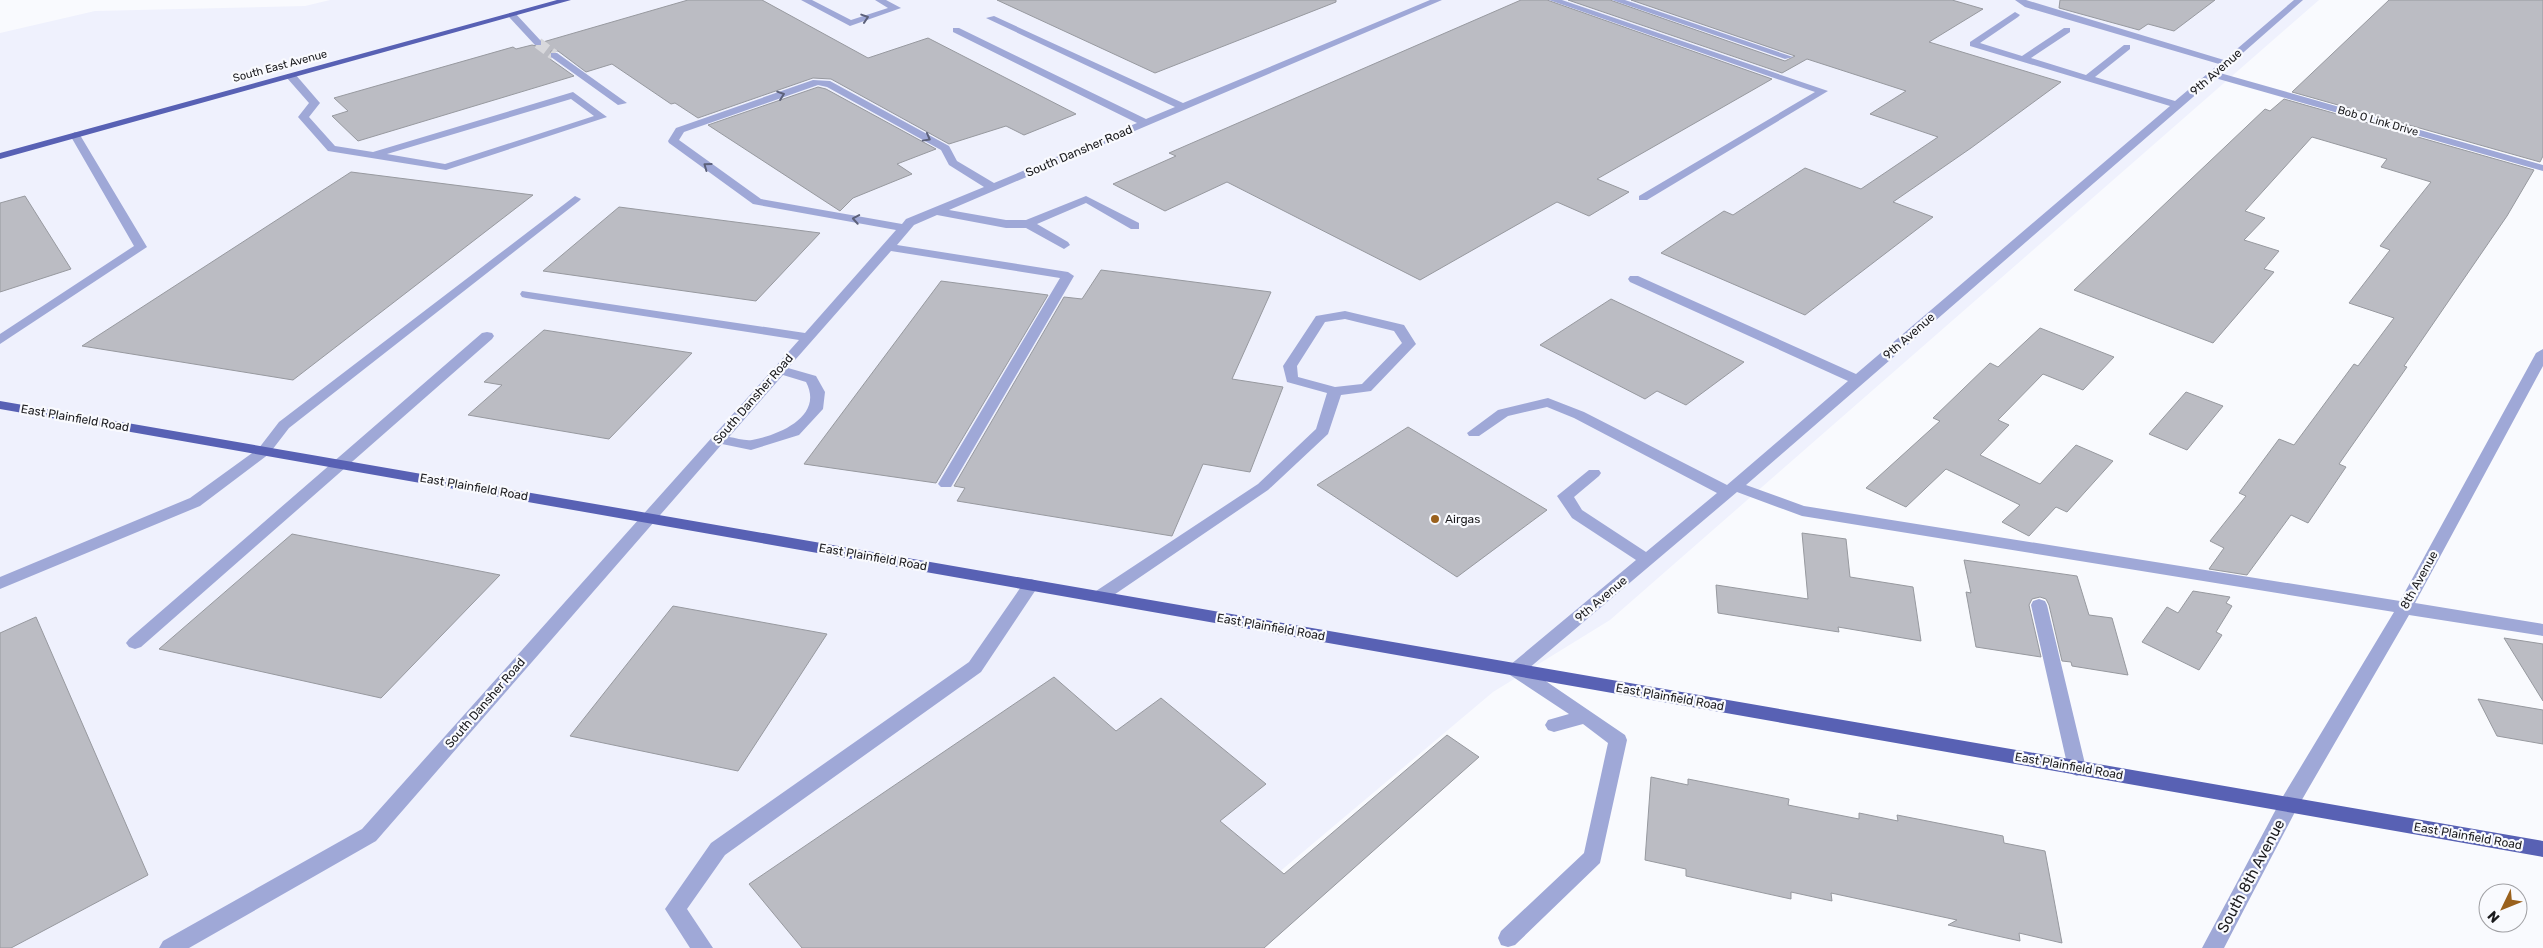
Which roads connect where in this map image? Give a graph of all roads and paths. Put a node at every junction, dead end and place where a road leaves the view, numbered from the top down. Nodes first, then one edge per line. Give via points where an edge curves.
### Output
1 (567, 0) edge
2 (805, 0) edge
3 (879, 0) edge
4 (1438, 0) edge
5 (1553, 0) edge
6 (1616, 0) edge
7 (2020, 0) edge
8 (2299, 0) edge
9 (512, 15) junction
10 (2015, 15) dead end
11 (991, 18) dead end
12 (956, 30) dead end
13 (2067, 30) dead end
14 (538, 43) tunnel mouth
15 (2126, 47) dead end
16 (554, 55) tunnel mouth
17 (1788, 58) dead end
18 (2024, 59) junction
19 (2225, 63) junction
20 (2212, 74) junction
21 (291, 76) junction
22 (2088, 78) junction
23 (622, 104) dead end
24 (2177, 105) junction
25 (1183, 107) junction
26 (1146, 122) junction
27 (75, 135) junction
28 (0, 156) edge
29 (373, 156) junction
30 (2543, 168) edge
31 (993, 187) junction
32 (1643, 198) dead end
33 (575, 199) dead end
34 (935, 211) junction
35 (1028, 224) junction
36 (1135, 226) dead end
37 (904, 228) junction
38 (1064, 245) dead end
39 (888, 247) junction
40 (1634, 279) dead end
41 (526, 294) dead end
42 (16, 330) junction
43 (0, 331) edge
44 (487, 336) dead end
45 (808, 337) junction
46 (0, 340) edge
47 (2543, 353) edge
48 (779, 370) junction
49 (1858, 380) junction
50 (1335, 390) junction
51 (0, 405) edge
52 (1474, 433) dead end
53 (717, 440) junction
54 (264, 451) junction
55 (341, 464) junction
56 (1594, 473) dead end
57 (946, 484) dead end
58 (1732, 489) junction
59 (648, 518) junction
60 (1647, 560) junction
61 (0, 583) edge
62 (1031, 585) junction
63 (1099, 597) junction
64 (2039, 605) dead end
65 (2404, 609) junction
66 (2543, 630) edge
67 (135, 643) dead end
68 (1516, 670) junction
69 (1586, 716) junction
70 (1554, 725) dead end
71 (2077, 768) junction
72 (2289, 804) junction
73 (2543, 849) edge
74 (1508, 938) dead end
75 (170, 948) edge
76 (702, 948) edge
77 (2212, 948) edge

1 - 9 main road, South East Avenue
2 -> 3 street via 850,23 896,8
4 - 25 street, South Dansher Road
5 - 32 street via 1822,91
6 - 17 street
7 - 19 street
8 - 19 street, 9th Avenue
9 - 14 street
9 - 21 main road, South East Avenue
10 - 18 street via 1973,44
11 - 25 street
12 - 26 street
13 - 18 street
15 - 22 street
16 - 23 street
18 - 22 street
19 - 20 street, 9th Avenue
20 - 24 street, 9th Avenue
20 - 30 street, Bob O Link Drive
21 - 27 main road, South East Avenue
21 - 29 street via 315,103 304,117 332,149
22 - 24 street
24 - 49 street, 9th Avenue
25 - 26 street, South Dansher Road
26 - 31 street, South Dansher Road
27 - 28 main road, South East Avenue
27 - 42 street via 141,247
29 - 29 street via 446,166 602,117 572,95
31 - 34 street, South Dansher Road
37 -> 31 street via 756,202 673,141 680,130 817,82 830,84 945,148 953,162
33 - 54 street via 284,424
34 - 35 street via 1006,224
34 - 37 street, South Dansher Road
35 - 36 street via 1086,199
35 - 38 street
37 - 39 street, South Dansher Road
39 - 45 street, South Dansher Road
39 - 57 street via 1068,276
40 - 49 street
41 - 45 street
42 - 43 street
42 - 46 street
44 - 55 street
45 - 48 street, South Dansher Road
47 - 65 street, 8th Avenue
48 - 53 street, South Dansher Road
48 - 53 street via 811,379 818,392 816,409 794,432 751,445
49 - 58 street, 9th Avenue
50 - 50 street via 1292,378 1290,366 1321,319 1345,315 1399,328 1409,344 1366,388
50 - 63 street via 1323,431 1263,487
51 - 54 main road, East Plainfield Road
52 - 58 street via 1503,413 1548,402
53 - 59 street, South Dansher Road
54 - 55 main road, East Plainfield Road
54 - 61 street via 195,502
55 - 59 main road, East Plainfield Road
55 - 67 street
56 - 60 street via 1566,496 1577,514
58 - 60 street, 9th Avenue
58 - 65 street via 1802,511
59 - 62 main road, East Plainfield Road
59 - 75 street, South Dansher Road via 369,835
60 - 68 street, 9th Avenue
62 - 63 main road, East Plainfield Road
62 - 76 street via 975,667 718,849 675,909
63 - 68 main road, East Plainfield Road
64 - 71 street
65 - 66 street
65 - 72 street, 8th Avenue
68 - 69 street
68 - 71 main road, East Plainfield Road
69 - 70 street
69 - 74 street via 1618,740 1593,856
71 - 72 main road, East Plainfield Road
72 - 73 main road, East Plainfield Road
72 - 77 street, South 8th Avenue

